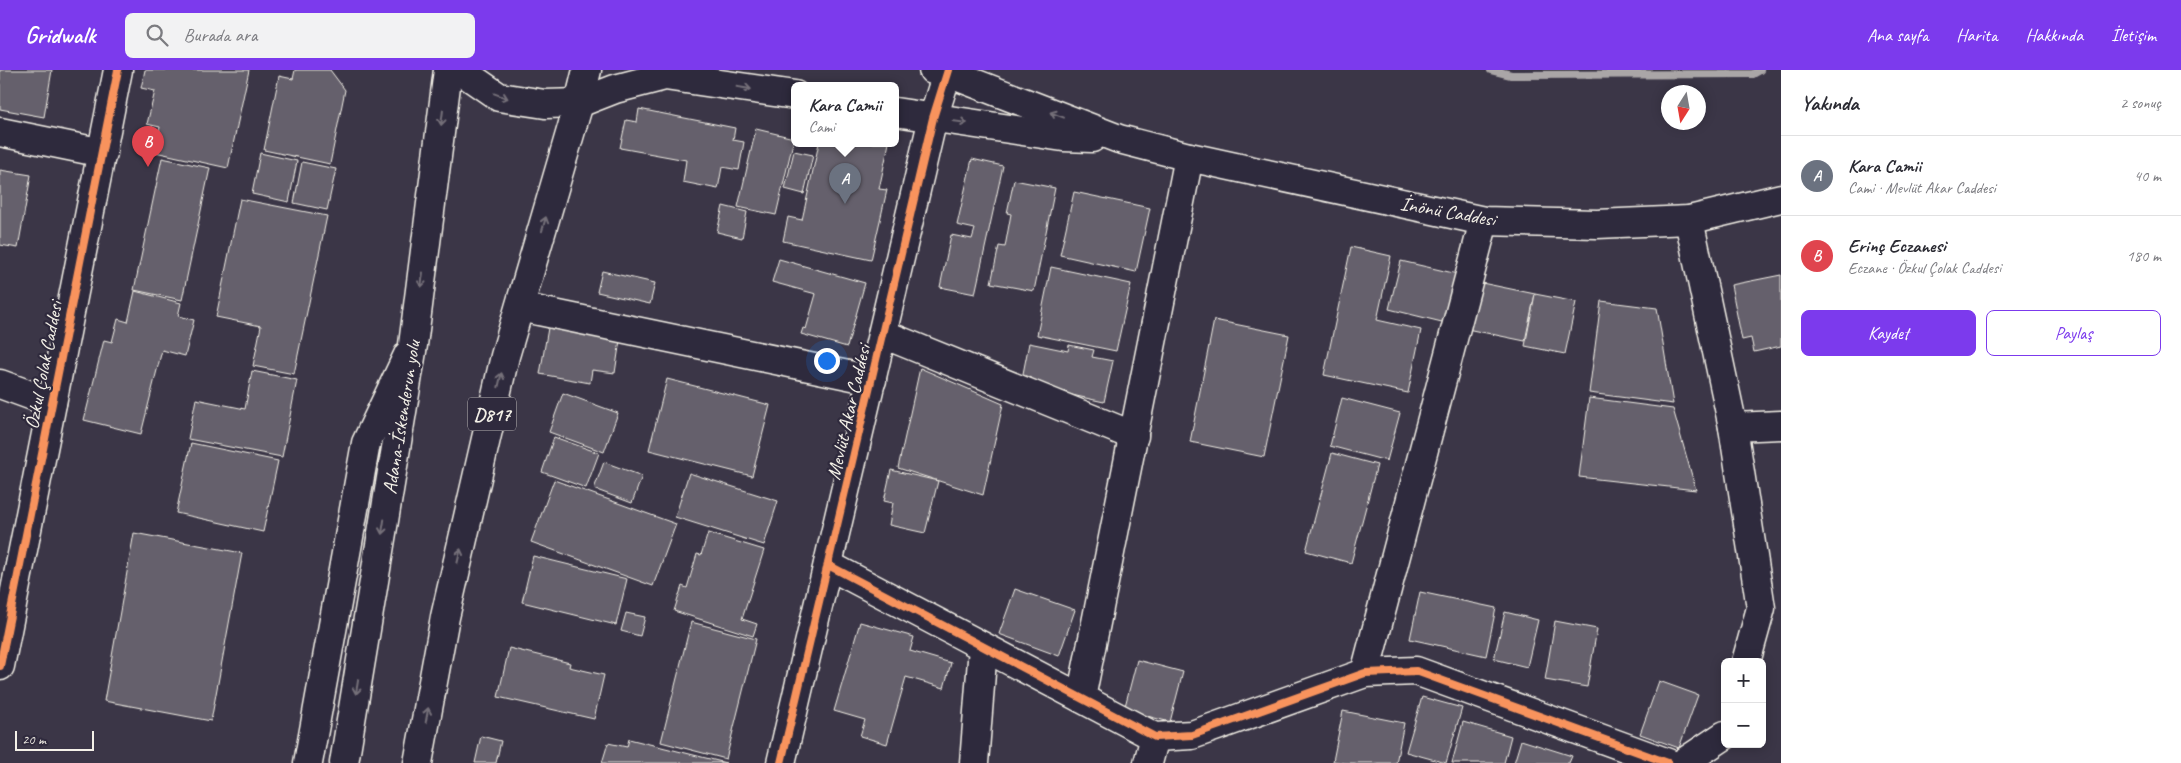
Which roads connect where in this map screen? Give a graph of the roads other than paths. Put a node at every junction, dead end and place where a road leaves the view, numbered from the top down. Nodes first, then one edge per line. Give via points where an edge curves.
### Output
1 (118, 70) edge
2 (448, 70) edge
3 (460, 70) edge
4 (587, 70) edge
5 (943, 71) edge
6 (791, 94) edge
7 (580, 102) junction
8 (899, 113) edge
9 (933, 118) junction
10 (0, 132) edge
11 (1119, 139) junction
12 (102, 153) junction
13 (1189, 156) junction
14 (1781, 198) edge
15 (1689, 220) junction
16 (1484, 221) junction
17 (520, 307) junction
18 (883, 334) junction
19 (413, 345) junction
20 (872, 380) junction
21 (0, 384) edge
22 (52, 403) junction
23 (1781, 425) edge
24 (1733, 426) junction
25 (1134, 436) junction
26 (828, 565) junction
27 (1771, 609) edge
28 (983, 646) junction
29 (1748, 658) edge
30 (0, 666) edge
31 (1365, 673) junction
32 (1081, 698) junction
33 (1155, 737) junction
34 (1721, 738) edge
35 (308, 763) edge
36 (344, 763) edge
37 (418, 763) edge
38 (781, 763) edge
39 (974, 763) edge
40 (1148, 763) edge
41 (1668, 763) edge
42 (1684, 763) edge

1 - 12 main road, Özkul Çolak Caddesi
2 -> 19 main road, Adana-İskenderun yolu
3 -> 7 main road via 499,97 544,104
4 - 7 main road, D817
5 - 9 main road, Mevlüt Akar Caddesi
11 -> 5 main road
7 -> 6 main road via 665,76
17 -> 7 main road, D817
8 - 9 main road
9 -> 11 main road via 1063,136
9 - 18 main road, Mevlüt Akar Caddesi
10 - 12 main road
11 - 13 main road, İnönü Caddesi
12 - 22 main road, Özkul Çolak Caddesi
13 - 16 main road, İnönü Caddesi
13 - 25 main road
14 - 15 main road, İnönü Caddesi
15 - 16 main road, İnönü Caddesi via 1597,224
15 - 24 main road
16 - 31 main road
17 - 20 main road
37 -> 17 main road, D817 via 445,617 505,356
18 - 20 main road, Mevlüt Akar Caddesi
18 - 25 main road
19 - 35 main road via 366,443
19 -> 36 main road, Adana-İskenderun yolu
20 - 26 main road, Mevlüt Akar Caddesi
21 - 22 main road
22 - 30 main road, Özkul Çolak Caddesi
23 - 24 main road
24 - 27 main road
25 - 32 main road
26 - 28 main road
26 - 38 main road, Mevlüt Akar Caddesi
27 - 29 main road
28 - 32 main road
28 - 39 main road
31 - 33 main road via 1192,735
31 - 41 main road via 1416,671
32 - 33 main road
33 - 40 main road
34 - 42 main road

